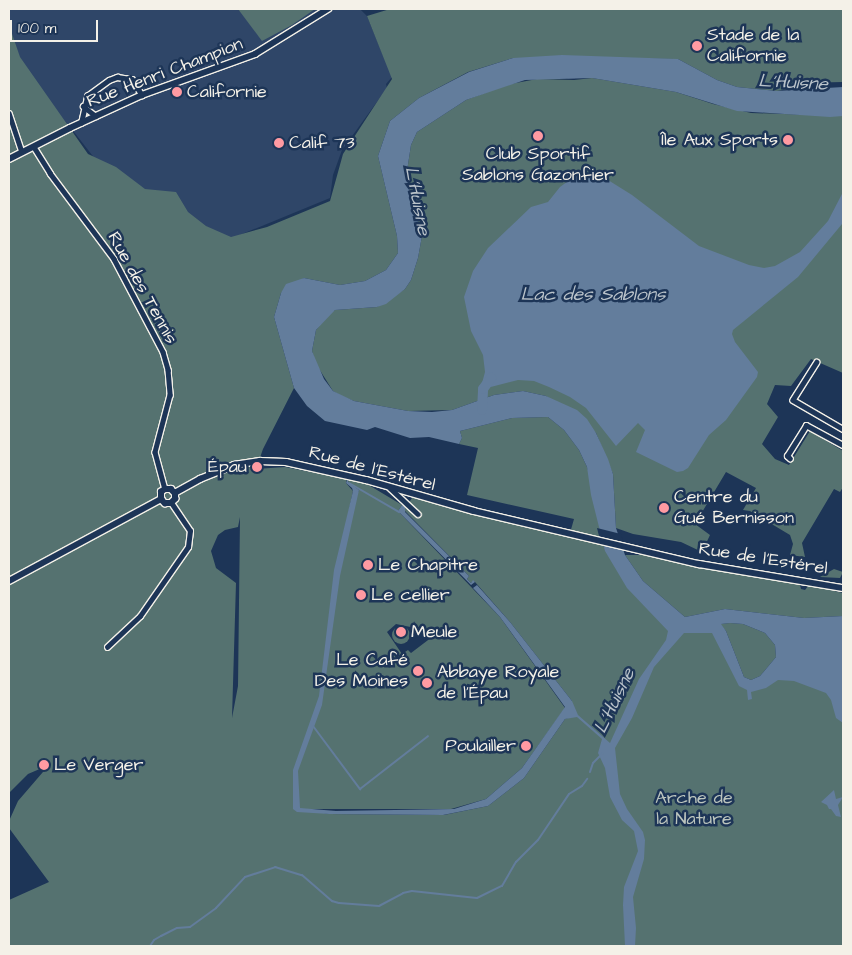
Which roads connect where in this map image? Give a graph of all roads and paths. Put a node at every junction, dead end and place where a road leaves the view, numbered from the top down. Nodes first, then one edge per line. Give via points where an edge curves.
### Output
1 (328, 9) edge
2 (142, 95) junction
3 (84, 106) junction
4 (9, 114) edge
5 (96, 116) junction
6 (81, 122) junction
7 (34, 147) junction
8 (22, 152) junction
9 (9, 159) edge
10 (817, 362) dead end
11 (843, 429) edge
12 (843, 446) edge
13 (790, 459) dead end
14 (390, 488) junction
15 (165, 489) junction
16 (175, 492) junction
17 (161, 499) junction
18 (172, 503) junction
19 (418, 514) dead end
20 (9, 581) edge
21 (843, 588) edge
22 (108, 647) dead end

1 - 2 street, Rue Henri Champion via 255,54
2 - 3 street via 132,79 117,77 90,92
2 - 5 street, Rue Henri Champion
3 - 5 street
3 - 6 street
4 - 8 street
5 - 6 street, Rue Henri Champion
6 - 7 street, Rue Henri Champion
7 - 8 street, Rue Henri Champion
7 - 15 street, Rue des Tennis via 114,259 163,352 170,395 155,452
8 - 9 street, Rue Henri Champion
10 - 11 street via 793,400
12 - 13 street via 806,424 786,456
14 - 16 street, Rue de l'Estérel via 286,462 260,461 214,472
14 - 19 street
14 - 21 street, Rue de l'Estérel via 699,564
15 - 16 street
15 - 17 street via 161,492
16 - 18 street
17 - 18 street
17 - 20 street
18 - 22 street via 190,532 188,547 140,616

